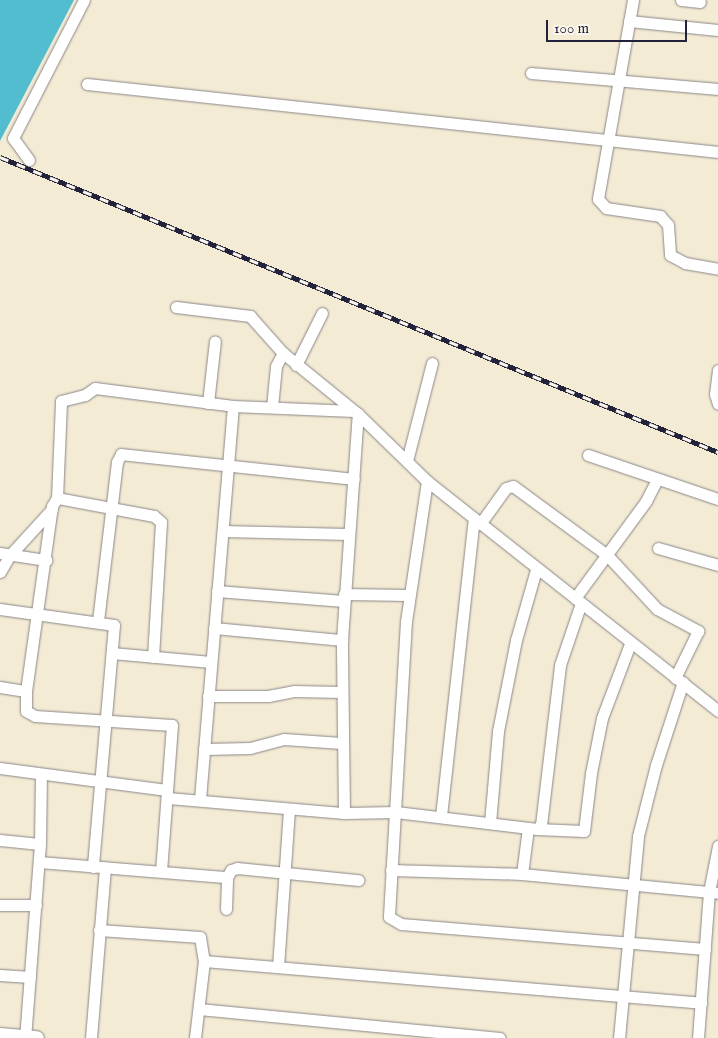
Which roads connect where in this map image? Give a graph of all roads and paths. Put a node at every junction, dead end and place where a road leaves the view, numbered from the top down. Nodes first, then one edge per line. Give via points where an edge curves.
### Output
1 (84, 0) edge
2 (633, 0) edge
3 (681, 0) edge
4 (700, 2) dead end
5 (629, 21) junction
6 (718, 30) edge
7 (531, 73) dead end
8 (618, 81) junction
9 (87, 84) dead end
10 (718, 89) edge
11 (607, 142) junction
12 (718, 152) edge
13 (29, 160) dead end
14 (718, 269) edge
15 (176, 307) dead end
16 (322, 313) dead end
17 (215, 341) dead end
18 (283, 354) junction
19 (432, 363) dead end
20 (296, 365) junction
21 (718, 370) edge
22 (208, 403) junction
23 (718, 404) edge
24 (232, 406) junction
25 (272, 407) junction
26 (356, 413) junction
27 (588, 455) dead end
28 (408, 461) junction
29 (227, 466) junction
30 (354, 479) junction
31 (656, 479) junction
32 (427, 481) junction
33 (57, 498) junction
34 (718, 499) edge
35 (111, 508) junction
36 (52, 509) junction
37 (477, 522) junction
38 (223, 531) junction
39 (348, 534) junction
40 (658, 548) dead end
41 (5, 554) edge
42 (607, 555) junction
43 (46, 560) junction
44 (718, 565) edge
45 (536, 570) junction
46 (0, 572) edge
47 (217, 591) junction
48 (410, 595) junction
49 (344, 598) junction
50 (578, 601) junction
51 (0, 610) edge
52 (38, 614) junction
53 (98, 621) junction
54 (214, 628) junction
55 (342, 640) junction
56 (630, 644) junction
57 (112, 654) junction
58 (152, 657) junction
59 (211, 662) junction
60 (679, 680) junction
61 (0, 687) edge
62 (26, 691) junction
63 (342, 692) junction
64 (208, 696) junction
65 (718, 711) edge
66 (106, 721) junction
67 (341, 744) junction
68 (204, 749) junction
69 (0, 768) edge
70 (41, 774) junction
71 (102, 784) junction
72 (168, 794) junction
73 (200, 799) junction
74 (289, 808) junction
75 (396, 812) junction
76 (344, 813) junction
77 (440, 816) junction
78 (490, 824) junction
79 (533, 829) junction
80 (0, 840) edge
81 (40, 844) junction
82 (718, 846) edge
83 (39, 862) junction
84 (99, 867) junction
85 (286, 870) junction
86 (391, 870) junction
87 (161, 871) junction
88 (522, 874) junction
89 (227, 877) junction
90 (358, 880) dead end
91 (633, 886) junction
92 (714, 893) edge
93 (0, 905) edge
94 (36, 905) junction
95 (226, 909) dead end
96 (99, 930) junction
97 (626, 943) junction
98 (705, 949) junction
99 (204, 961) junction
100 (278, 967) junction
101 (0, 975) edge
102 (30, 977) junction
103 (622, 996) junction
104 (701, 1003) junction
105 (198, 1009) junction
106 (0, 1035) edge
107 (29, 1038) edge
108 (91, 1038) edge
109 (195, 1038) edge
110 (500, 1038) edge
111 (619, 1038) edge
112 (698, 1038) edge

1 - 13 street via 13,138
2 - 5 street
3 - 4 street
5 - 6 street
5 - 8 street
7 - 8 street
8 - 10 street
8 - 11 street
9 - 11 street
11 - 12 street
11 - 14 street via 598,193 600,204 606,208 660,216 668,225 670,254 685,263
15 - 18 street via 250,316
16 - 20 street
17 - 22 street
18 - 20 street
18 - 25 street via 276,366
19 - 28 street
20 - 26 street
21 - 23 street via 715,394
22 - 24 street
22 - 33 street via 95,388 61,401
24 - 25 street
24 - 29 street
25 - 26 street
26 - 28 street
26 - 30 street
27 - 31 street
28 - 32 street
29 - 30 street
29 - 35 street via 120,454
29 - 38 street
30 - 39 street
31 - 34 street
31 - 42 street via 646,501
32 - 37 street
32 - 48 street
33 - 35 street
33 - 36 street
35 - 53 street
35 - 58 street via 154,516 161,522
36 - 41 street
36 - 43 street
37 - 42 street via 506,488 513,486
37 - 45 street
37 - 77 street
38 - 39 street
38 - 47 street
39 - 49 street
40 - 44 street
41 - 43 street
41 - 46 street
42 - 50 street
42 - 60 street via 658,609 698,631
43 - 52 street
45 - 50 street
45 - 78 street via 516,640 498,731
47 - 49 street
47 - 54 street
48 - 49 street
48 - 75 street
49 - 55 street
50 - 56 street
50 - 79 street via 560,665 541,825
51 - 52 street
52 - 53 street
52 - 62 street
53 - 57 street via 114,625
54 - 55 street via 274,631
54 - 59 street
55 - 63 street
56 - 60 street
56 - 79 street via 602,718 584,832
57 - 58 street
57 - 66 street
58 - 59 street
59 - 64 street
60 - 65 street
60 - 91 street via 638,836
61 - 62 street
62 - 66 street via 25,706 30,715
63 - 64 street
63 - 67 street
64 - 68 street
66 - 71 street
66 - 72 street via 172,725
67 - 68 street via 284,739 250,748
67 - 76 street
68 - 73 street
69 - 70 street
70 - 71 street
70 - 81 street
71 - 72 street
71 - 84 street
72 - 73 street
72 - 87 street
73 - 74 street
74 - 76 street
74 - 85 street
75 - 76 street
75 - 77 street
75 - 86 street
77 - 78 street
78 - 79 street
79 - 88 street
80 - 81 street
81 - 83 street
82 - 92 street
83 - 84 street
83 - 94 street
84 - 87 street
84 - 96 street
85 - 89 street via 237,868 231,870
85 - 90 street
85 - 100 street
86 - 88 street
86 - 97 street via 388,912 395,922
87 - 89 street
88 - 91 street
89 - 95 street
91 - 92 street
91 - 97 street
92 - 98 street
93 - 94 street
94 - 102 street
96 - 99 street via 197,936 202,940
96 - 108 street
97 - 98 street
97 - 103 street
98 - 104 street
99 - 100 street
99 - 105 street
100 - 103 street
101 - 102 street
102 - 107 street
103 - 104 street
103 - 111 street
104 - 112 street
105 - 109 street
105 - 110 street
106 - 107 street

